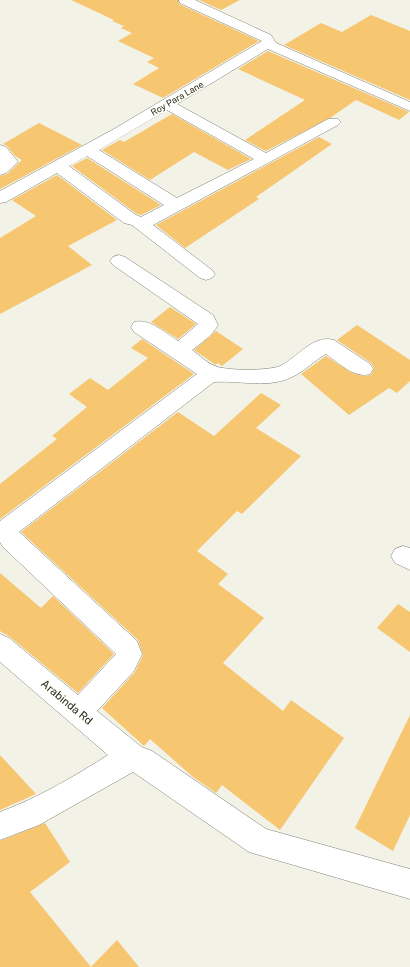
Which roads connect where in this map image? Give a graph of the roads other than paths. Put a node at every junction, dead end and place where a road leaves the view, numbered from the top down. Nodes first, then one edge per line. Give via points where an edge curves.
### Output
1 (185, 0) edge
2 (268, 44) junction
3 (167, 104) junction
4 (410, 107) edge
5 (333, 122) dead end
6 (0, 150) edge
7 (88, 150) junction
8 (266, 159) junction
9 (58, 166) junction
10 (0, 170) edge
11 (0, 198) edge
12 (176, 205) junction
13 (139, 223) junction
14 (119, 261) dead end
15 (206, 274) dead end
16 (141, 327) dead end
17 (180, 351) junction
18 (363, 369) dead end
19 (212, 374) junction
20 (0, 646) edge
21 (79, 712) junction
22 (133, 758) junction
23 (0, 826) edge
24 (410, 884) edge

1 - 2 street via 266,38 270,42
2 - 3 street, Roy Para Lane
2 - 4 street
3 - 7 street, Roy Para Lane
3 - 8 street
5 - 8 street
6 - 10 street via 10,162
7 - 9 street, Roy Para Lane
7 - 12 street
8 - 12 street
9 - 11 street, Roy Para Lane
9 - 13 street
12 - 13 street
13 - 15 street
14 - 17 street via 206,320 207,327
16 - 17 street
17 - 19 street
18 - 19 street via 327,345 288,371 258,377
19 - 21 street via 7,529 11,540 128,649 130,654
20 - 21 street, Arabinda Rd
21 - 22 street, Arabinda Rd
22 - 23 street via 126,759 29,815
22 - 24 street, Arabinda Rd via 142,761 259,842

